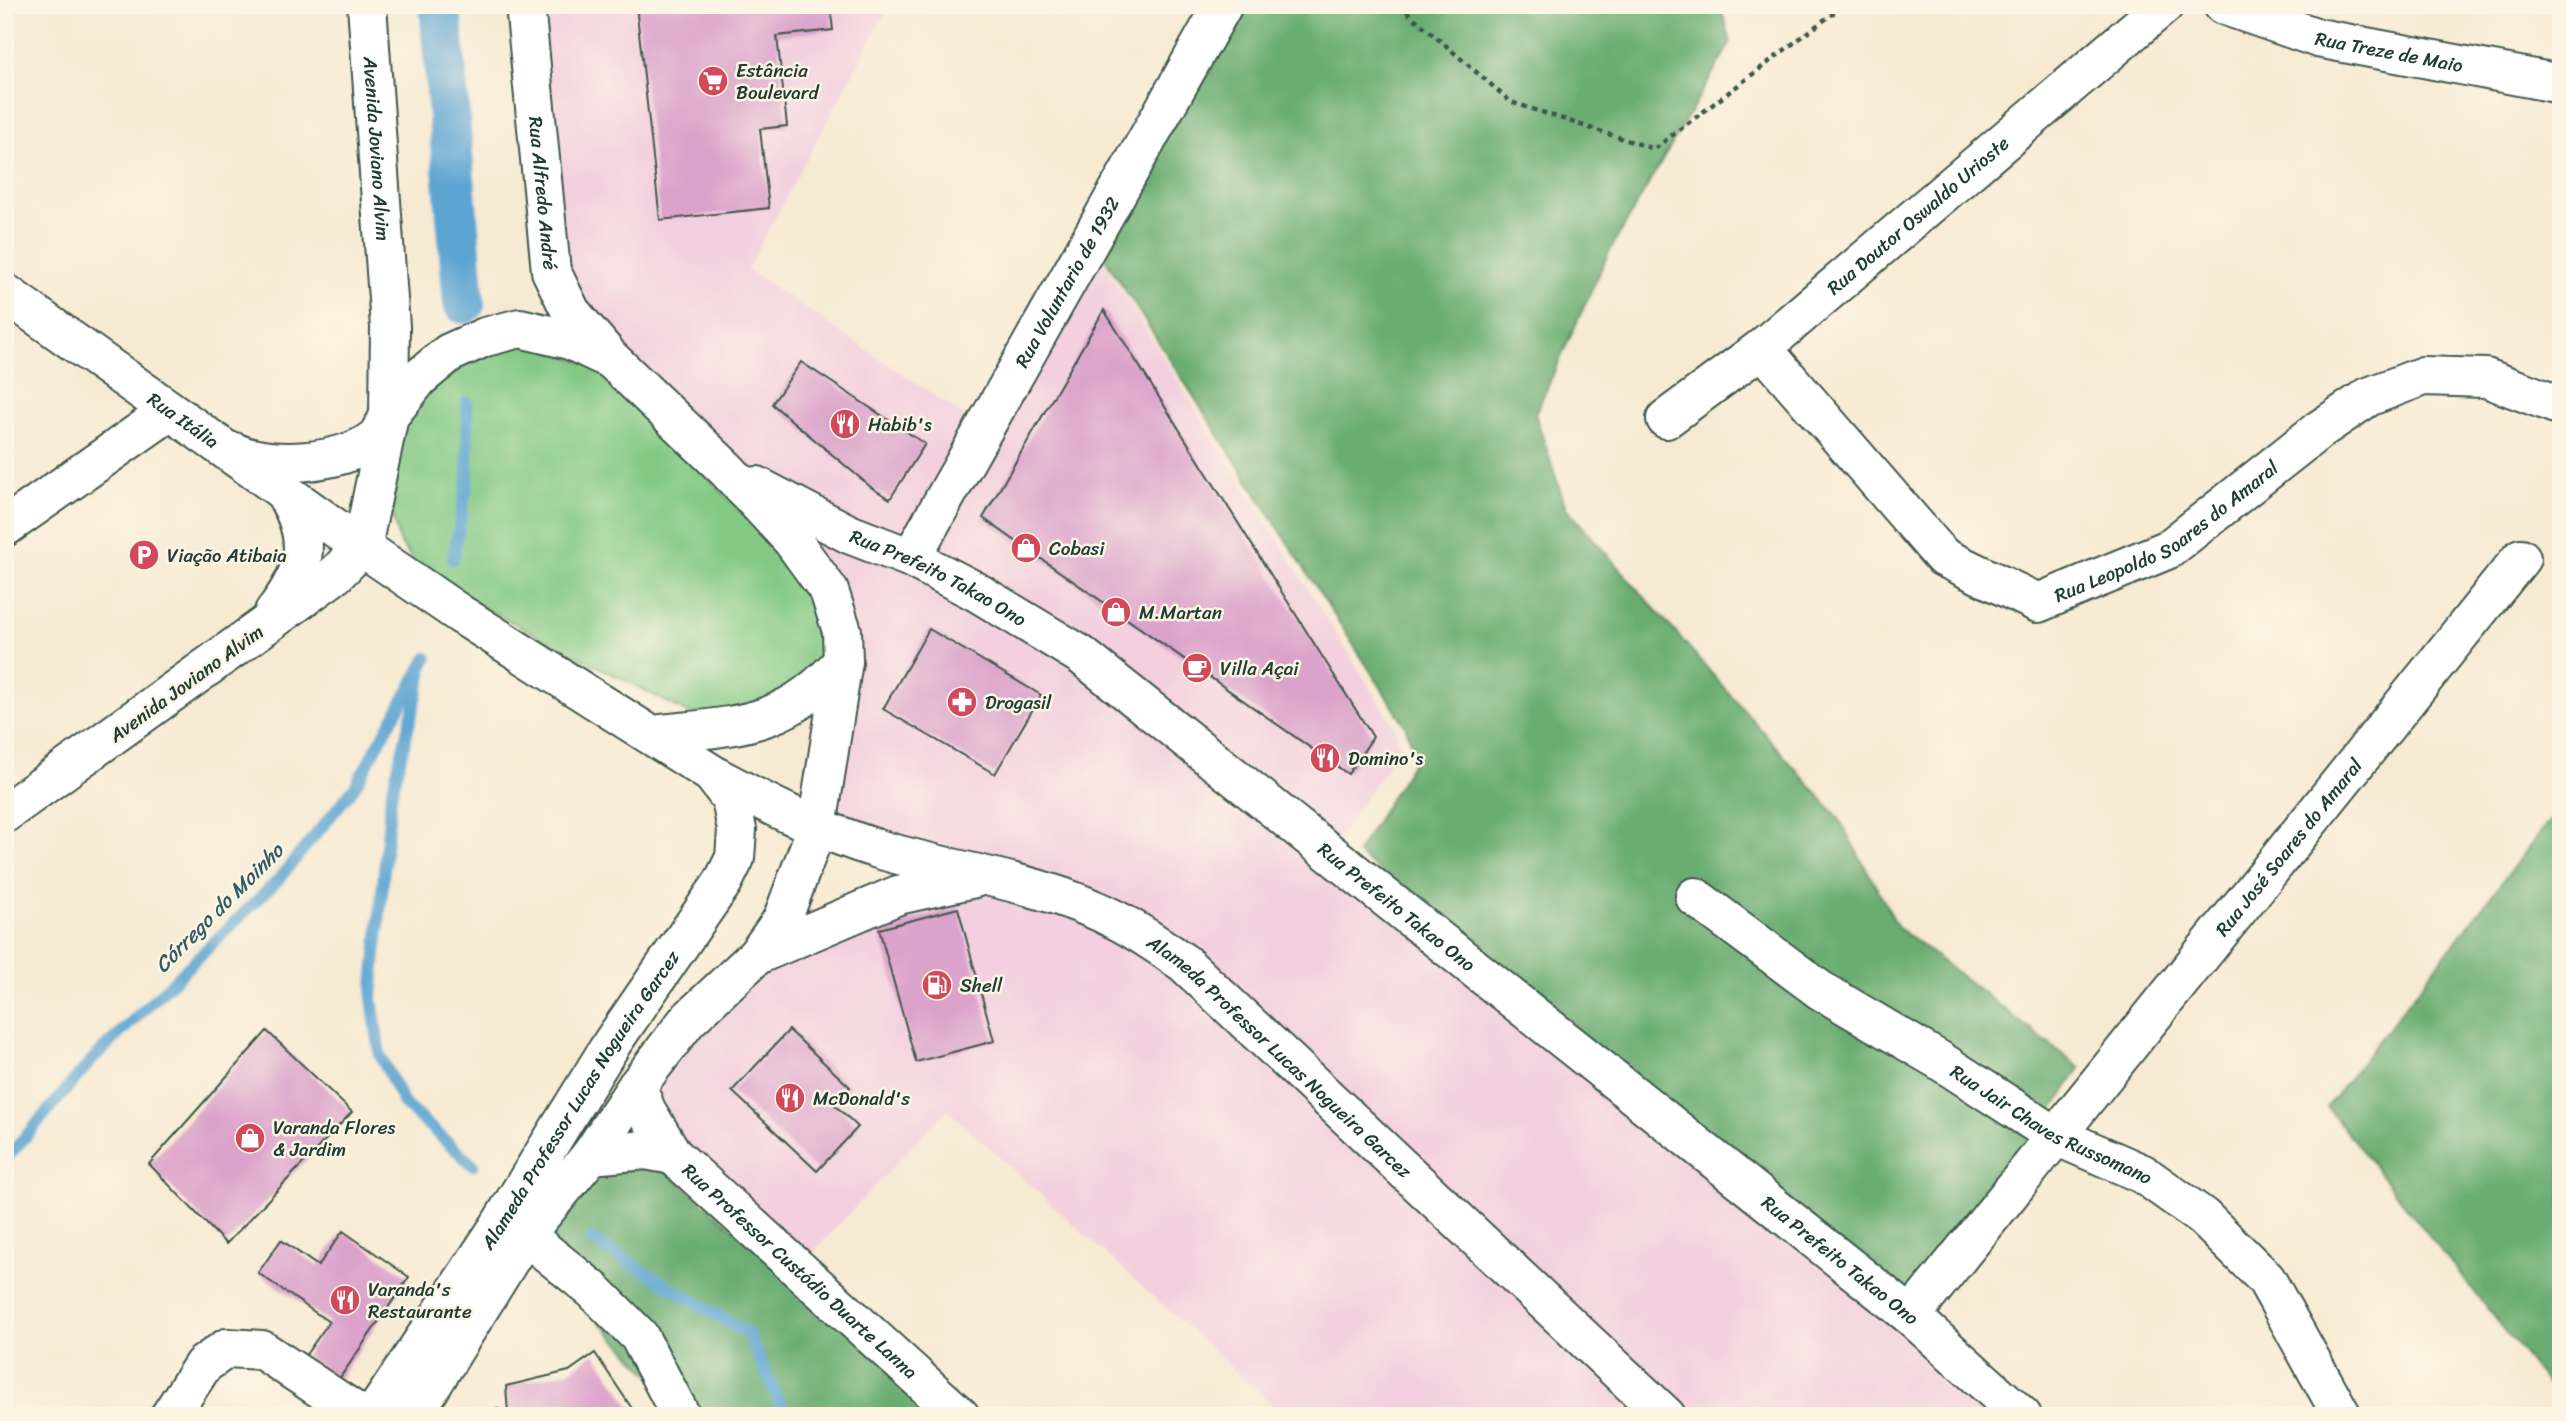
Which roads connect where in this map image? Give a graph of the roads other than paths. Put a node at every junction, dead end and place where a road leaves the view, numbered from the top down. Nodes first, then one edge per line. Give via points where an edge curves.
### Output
1 (367, 5) edge
2 (525, 5) edge
3 (1223, 5) edge
4 (2164, 5) edge
5 (2223, 5) edge
6 (2561, 83) edge
7 (5, 293) edge
8 (1762, 348) junction
9 (612, 360) junction
10 (2561, 406) edge
11 (170, 411) junction
12 (389, 416) junction
13 (1666, 419) dead end
14 (213, 443) junction
15 (727, 470) junction
16 (287, 497) junction
17 (5, 527) edge
18 (362, 547) junction
19 (911, 558) junction
20 (2521, 558) dead end
21 (263, 626) junction
22 (843, 661) junction
23 (653, 735) junction
24 (701, 767) junction
25 (5, 813) edge
26 (817, 827) junction
27 (992, 876) junction
28 (1695, 897) dead end
29 (757, 954) junction
30 (637, 1086) junction
31 (2054, 1135) junction
32 (591, 1155) junction
33 (673, 1155) junction
34 (525, 1234) junction
35 (1910, 1317) junction
36 (170, 1416) edge
37 (362, 1416) edge
38 (373, 1416) edge
39 (413, 1416) edge
40 (681, 1416) edge
41 (960, 1416) edge
42 (1666, 1416) edge
43 (2022, 1416) edge
44 (2342, 1416) edge

1 - 12 main road, Avenida Joviano Alvim via 390,327
2 - 9 main road, Rua Alfredo André via 551,271 571,312
3 - 19 main road, Rua Voluntario de 1932
4 - 8 main road, Rua Doutor Oswaldo Urioste
5 - 6 main road, Rua Treze de Maio via 2318,38
7 - 11 main road, Rua Itália
8 - 10 main road, Rua Leopoldo Soares do Amaral via 1943,557 2038,603 2169,549 2358,404 2423,376 2486,378
8 - 13 main road, Rua Doutor Oswaldo Urioste
9 - 12 main road via 570,340 520,328 449,353 419,378
9 - 15 main road
11 - 14 main road, Rua Itália
11 - 17 main road
12 - 14 main road via 374,439 314,461 278,462 243,456
12 - 18 main road, Avenida Joviano Alvim
14 - 16 main road, Rua Itália
15 - 19 main road, Rua Prefeito Takao Ono via 800,511
15 - 22 main road, Alameda Professor Lucas Nogueira Garcez via 792,540 829,591 842,631
16 - 18 main road, Rua Itália
16 - 21 main road via 301,520 303,558 287,595
18 - 21 main road, Avenida Joviano Alvim via 337,574
18 - 23 main road, Rua Itália
19 - 35 main road, Rua Prefeito Takao Ono via 1081,655
20 - 31 main road, Rua José Soares do Amaral
21 - 25 main road, Avenida Joviano Alvim
22 - 23 main road via 808,694 751,724
22 - 26 main road, Alameda Professor Lucas Nogueira Garcez
23 - 24 main road, Rua Itália
24 - 26 main road, Alameda Professor Lucas Nogueira Garcez
24 - 38 main road, Alameda Professor Lucas Nogueira Garcez via 731,799 737,830 735,858 723,882 612,1043 498,1228
26 - 27 main road, Alameda Professor Lucas Nogueira Garcez via 878,849
26 - 29 main road, Alameda Professor Lucas Nogueira Garcez via 782,920
27 - 29 main road via 898,895
27 - 42 main road, Alameda Professor Lucas Nogueira Garcez via 1117,920 1184,962
28 - 31 main road, Rua Jair Chaves Russomano via 1820,990
29 - 30 main road, Alameda Professor Lucas Nogueira Garcez via 687,1021
30 - 32 main road, Alameda Professor Lucas Nogueira Garcez
30 - 33 main road, Rua Professor Custódio Duarte Lanna
31 - 35 main road, Rua José Soares do Amaral
31 - 44 main road, Rua Jair Chaves Russomano via 2143,1174 2203,1217 2266,1279
32 - 33 main road via 619,1150
32 - 34 main road, Alameda Professor Lucas Nogueira Garcez
33 - 41 main road, Rua Professor Custódio Duarte Lanna
34 - 39 main road, Alameda Professor Lucas Nogueira Garcez
34 - 40 main road via 593,1290 639,1336
35 - 43 main road, Rua Prefeito Takao Ono
36 - 37 main road via 203,1365 227,1348 262,1350

